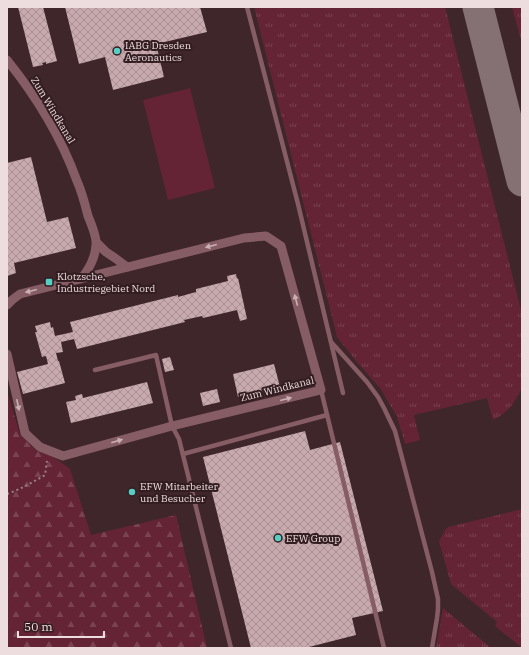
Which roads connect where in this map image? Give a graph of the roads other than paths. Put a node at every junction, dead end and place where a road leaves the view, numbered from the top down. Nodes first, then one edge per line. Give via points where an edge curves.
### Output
1 (247, 7) edge
2 (7, 60) edge
3 (96, 243) junction
4 (127, 267) junction
5 (82, 278) junction
6 (7, 305) edge
7 (331, 342) junction
8 (7, 354) edge
9 (95, 370) dead end
10 (321, 390) junction
11 (343, 393) dead end
12 (327, 415) junction
13 (172, 426) junction
14 (183, 454) junction
15 (232, 648) edge
16 (384, 648) edge
17 (432, 648) edge

1 - 7 lane
2 - 3 street, Zum Windkanal via 49,120 64,148
3 - 4 street
3 - 5 street, Zum Windkanal via 90,267
4 - 5 street, Zum Windkanal
10 -> 4 street, Zum Windkanal via 282,246 266,236 244,238
5 -> 6 street, Zum Windkanal via 20,294
7 - 11 lane
7 - 17 lane via 367,382 395,430 438,599
8 -> 13 street, Zum Windkanal via 25,433 40,448 63,456
9 - 13 lane via 156,355
10 - 12 lane
13 -> 10 street, Zum Windkanal
12 - 14 lane
12 - 16 lane
13 - 14 lane
14 - 15 lane

